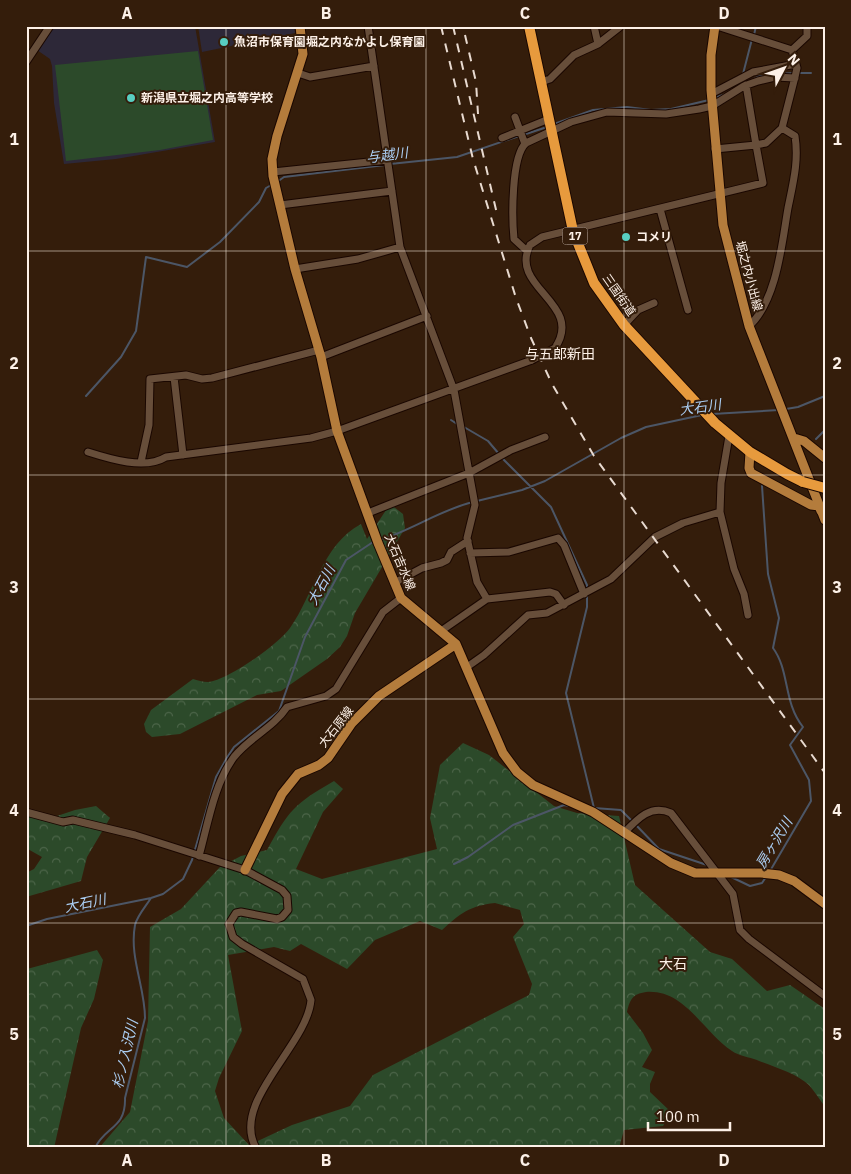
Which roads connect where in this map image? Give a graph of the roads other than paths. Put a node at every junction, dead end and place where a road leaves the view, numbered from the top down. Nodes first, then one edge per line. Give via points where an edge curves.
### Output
1 (50, 26) edge
2 (300, 26) edge
3 (368, 26) edge
4 (529, 26) edge
5 (594, 26) edge
6 (621, 26) edge
7 (716, 26) edge
8 (807, 26) edge
9 (598, 44) junction
10 (792, 50) junction
11 (26, 62) edge
12 (374, 66) junction
13 (796, 66) junction
14 (298, 73) junction
15 (756, 77) junction
16 (795, 78) junction
17 (541, 82) junction
18 (746, 85) junction
19 (711, 99) junction
20 (515, 117) dead end
21 (549, 119) junction
22 (782, 128) junction
23 (552, 132) junction
24 (522, 137) junction
25 (502, 138) dead end
26 (756, 145) junction
27 (716, 149) junction
28 (388, 160) junction
29 (273, 172) junction
30 (392, 192) junction
31 (719, 194) junction
32 (280, 205) junction
33 (660, 209) junction
34 (573, 231) junction
35 (400, 247) junction
36 (527, 251) junction
37 (295, 269) junction
38 (654, 303) dead end
39 (688, 310) dead end
40 (427, 316) junction
41 (624, 325) junction
42 (750, 326) junction
43 (320, 353) junction
44 (174, 377) junction
45 (454, 390) junction
46 (337, 431) junction
47 (729, 436) junction
48 (545, 437) dead end
49 (794, 438) junction
50 (88, 452) dead end
51 (750, 452) junction
52 (183, 455) junction
53 (825, 458) edge
54 (140, 462) junction
55 (469, 473) junction
56 (825, 488) edge
57 (819, 506) junction
58 (720, 512) junction
59 (368, 513) junction
60 (825, 520) edge
61 (468, 541) junction
62 (470, 552) junction
63 (394, 583) junction
64 (584, 594) junction
65 (400, 598) junction
66 (487, 599) junction
67 (564, 605) junction
68 (748, 614) dead end
69 (441, 631) junction
70 (456, 644) junction
71 (467, 667) junction
72 (26, 812) edge
73 (624, 832) junction
74 (198, 855) junction
75 (245, 870) junction
76 (716, 873) junction
77 (825, 904) edge
78 (825, 996) edge
79 (256, 1148) edge

1 - 11 street
2 - 14 main road, 大石吉水線 via 303,54
3 - 12 street
4 - 17 highway, 三国街道 / 17
5 - 9 street
6 - 9 street
7 - 10 street
7 - 19 main road, 堀之内小出線 via 711,54
8 - 10 street via 807,36
9 - 17 street via 574,55 550,79
10 - 13 street
12 - 14 street via 310,77
12 - 28 street
13 - 15 street
13 - 16 street
14 - 29 main road, 大石吉水線 via 276,136
15 - 16 street
15 - 18 street
15 - 19 street
16 - 22 street
17 - 21 highway, 三国街道 / 17
18 - 19 street
18 - 26 street
19 - 23 street via 666,114 607,112 571,122
19 - 27 main road, 堀之内小出線
20 - 24 street
21 - 23 highway, 三国街道 / 17
21 - 24 street
22 - 26 street via 766,142
22 - 42 street via 795,136 798,157 776,272 759,316
23 - 24 street
23 - 34 highway, 三国街道 / 17
24 - 25 street
24 - 36 street via 514,173 513,222 514,239
26 - 27 street
26 - 31 street via 762,183
27 - 31 main road, 堀之内小出線
28 - 29 street
28 - 30 street
29 - 32 main road, 大石吉水線
30 - 32 street
30 - 35 street
31 - 33 street
31 - 42 main road, 堀之内小出線 via 723,225
32 - 37 main road, 大石吉水線
33 - 34 street
33 - 39 street
34 - 36 street via 542,238 530,245
34 - 41 highway, 三国街道 / 17 via 594,283
35 - 37 street via 358,259
35 - 40 street
36 - 45 street, bridge via 525,263 529,276 552,302 563,324 562,337 555,348 532,360
37 - 43 main road, 大石吉水線
38 - 41 street via 638,310
40 - 43 street
40 - 45 street
41 - 47 highway, 三国街道 / 17
42 - 49 main road, 堀之内小出線
43 - 44 street via 212,378
43 - 46 main road, 大石吉水線
44 - 52 street
44 - 54 street via 150,379 149,425
45 - 46 street
45 - 55 street
46 - 52 street via 311,438
46 - 59 main road, 大石吉水線
47 - 51 highway, 三国街道 / 17
47 - 58 street
48 - 55 street via 511,450
49 - 53 main road via 804,441
49 - 57 main road, 堀之内小出線
50 - 54 street via 110,459
51 - 56 highway, 三国街道 / 17, bridge via 803,482
51 - 57 main road via 751,473 811,505
52 - 54 street via 166,457 158,462
55 - 59 street
55 - 61 street via 475,505
57 - 60 main road, 堀之内小出線
58 - 64 street via 683,523 656,537 611,579
58 - 68 street
59 - 63 main road, 大石吉水線
61 - 62 street
61 - 63 street via 451,552 447,560 422,568
62 - 64 street via 509,552 558,538
62 - 66 street via 477,582
63 - 65 main road, 大石吉水線
64 - 67 street
65 - 69 main road, 大石吉水線
65 - 74 street via 383,612 336,689 326,696 287,706 276,722 233,759 220,783
66 - 67 street via 550,592 556,594
66 - 69 street
67 - 71 street via 547,613 528,615
69 - 70 main road, 大石吉水線
70 - 71 main road, 大石吉水線
70 - 75 main road, 大石原線 via 379,696 352,723 328,758 298,774 282,794
71 - 73 main road, 大石吉水線 via 503,753 517,772 533,785 593,812
72 - 74 street via 63,822 73,820 110,828
73 - 76 main road, 大石吉水線 via 671,863 695,873
73 - 76 street via 648,812 662,809 671,813
74 - 75 street
75 - 79 street via 282,890 287,896 288,910 277,919 236,913 230,919 230,931 242,944 303,979 310,1000 302,1024 252,1115 249,1132
76 - 77 main road, 大石吉水線 via 779,875 794,881
76 - 78 street via 733,894 740,930

